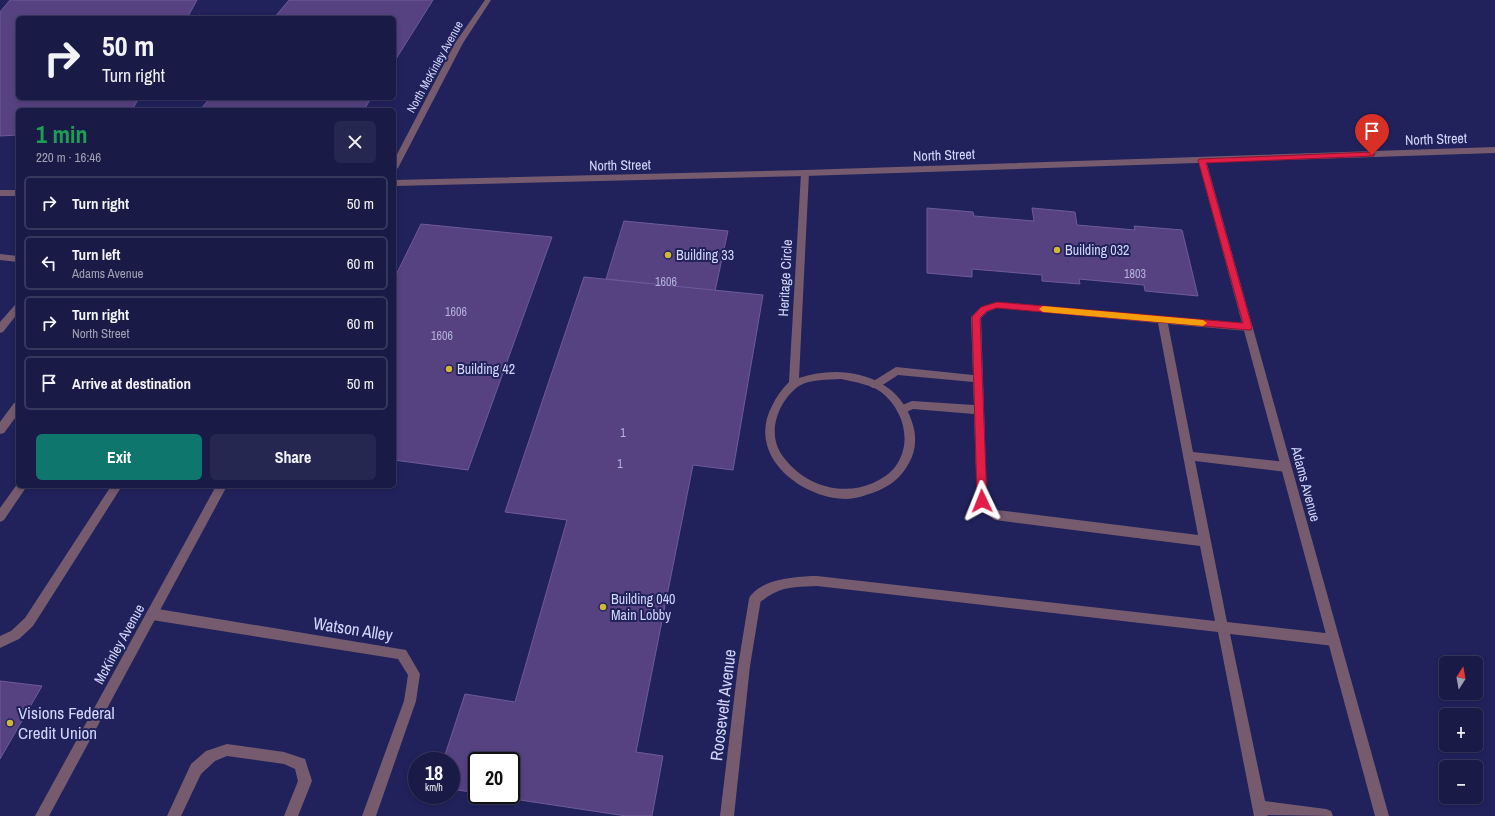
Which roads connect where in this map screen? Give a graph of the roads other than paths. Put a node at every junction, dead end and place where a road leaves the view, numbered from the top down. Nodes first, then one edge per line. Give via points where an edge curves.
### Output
1 (488, 0) edge
2 (1495, 150) edge
3 (1202, 160) junction
4 (396, 164) edge
5 (805, 173) junction
6 (396, 184) edge
7 (0, 193) edge
8 (16, 193) edge
9 (1, 258) edge
10 (16, 259) edge
11 (16, 309) edge
12 (1162, 319) junction
13 (1248, 327) junction
14 (0, 329) edge
15 (978, 379) junction
16 (794, 385) junction
17 (876, 385) junction
18 (16, 409) edge
19 (902, 410) junction
20 (980, 410) junction
21 (0, 430) edge
22 (1188, 456) junction
23 (1286, 467) junction
24 (21, 488) edge
25 (116, 488) edge
26 (221, 488) edge
27 (0, 517) edge
28 (1205, 541) junction
29 (152, 614) junction
30 (1222, 626) junction
31 (1334, 640) junction
32 (0, 642) edge
33 (1260, 812) edge
34 (42, 816) edge
35 (174, 816) edge
36 (291, 816) edge
37 (369, 816) edge
38 (726, 816) edge
39 (1326, 816) edge
40 (1382, 816) edge

1 - 4 street, North McKinley Avenue via 459,43
2 - 3 street, North Street
3 - 5 street, North Street
3 - 13 street, Adams Avenue
5 - 6 street, North Street
5 - 16 street, Heritage Circle
7 - 8 street
9 - 10 street
11 - 14 street
12 - 13 street
12 - 15 street via 997,305 984,309 976,317
12 - 22 street
13 - 23 street, Adams Avenue
15 - 17 street via 896,371
15 - 20 street
16 - 17 street via 819,376 841,374 864,379
16 - 19 street via 774,408 770,424 770,441 776,458 788,472 805,484 824,492 845,494 869,490 890,480 904,463 911,444 909,424
17 - 19 street via 900,405
18 - 21 street
19 - 20 street via 912,404
20 - 28 street via 982,501 995,516
22 - 23 street
22 - 28 street
23 - 31 street, Adams Avenue
24 - 27 street
25 - 32 street via 29,622 14,636
26 - 29 street, McKinley Avenue
28 - 30 street
29 - 34 street, McKinley Avenue
29 - 37 street, Watson Alley via 402,654 414,674 410,701
30 - 31 street
30 - 33 street
30 - 38 street, Roosevelt Avenue via 817,581 790,582 766,590 755,599 744,666
31 - 40 street, Adams Avenue
33 - 39 street
35 - 36 street via 196,769 211,756 227,750 284,758 300,764 304,781

